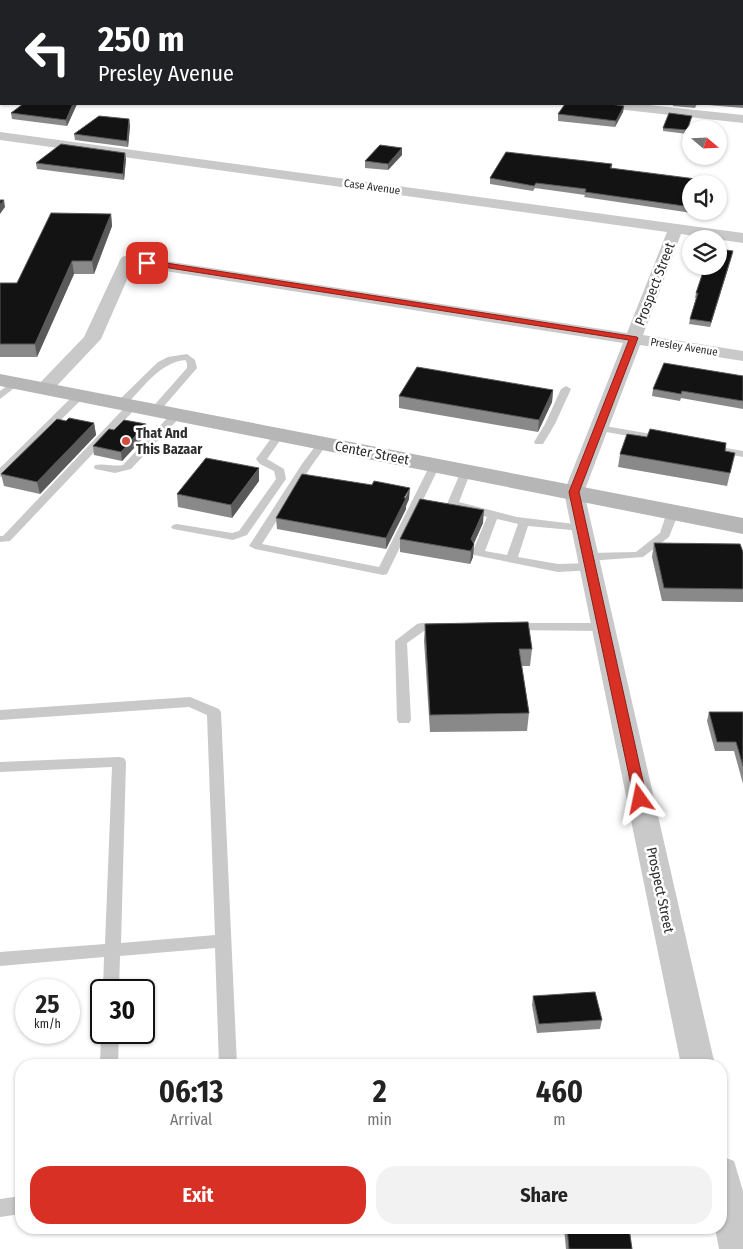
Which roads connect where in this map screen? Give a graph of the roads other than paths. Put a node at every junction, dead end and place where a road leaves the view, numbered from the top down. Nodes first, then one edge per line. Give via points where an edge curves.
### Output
1 (616, 105) edge
2 (743, 119) edge
3 (0, 136) edge
4 (676, 228) junction
5 (743, 238) edge
6 (634, 338) junction
7 (743, 356) edge
8 (5, 386) edge
9 (44, 388) junction
10 (566, 389) dead end
11 (80, 395) junction
12 (127, 404) junction
13 (155, 410) junction
14 (178, 414) junction
15 (598, 428) junction
16 (279, 434) junction
17 (539, 442) dead end
18 (676, 442) edge
19 (324, 443) junction
20 (695, 445) edge
21 (743, 454) edge
22 (434, 465) junction
23 (99, 467) dead end
24 (466, 471) junction
25 (0, 474) edge
26 (574, 492) junction
27 (673, 512) junction
28 (492, 516) junction
29 (524, 522) junction
30 (743, 526) edge
31 (177, 527) dead end
32 (582, 528) junction
33 (0, 539) edge
34 (511, 559) junction
35 (589, 562) junction
36 (450, 627) edge
37 (498, 627) edge
38 (604, 628) junction
39 (0, 715) edge
40 (404, 720) dead end
41 (0, 768) edge
42 (224, 941) junction
43 (112, 950) junction
44 (0, 959) edge
45 (111, 979) edge
46 (110, 1044) edge
47 (109, 1059) edge
48 (228, 1059) edge
49 (697, 1059) edge
50 (727, 1200) edge
51 (15, 1206) edge
52 (0, 1208) edge
53 (738, 1249) edge

1 - 2 street
3 - 4 street, Case Avenue
4 - 5 street, Case Avenue
4 - 6 street, Prospect Street
6 - 7 street, Presley Avenue
6 - 9 street, Presley Avenue via 128,260 92,339
6 - 15 street, Prospect Street
8 - 9 main road, Center Street
9 - 11 main road, Center Street
10 - 17 lane
11 - 12 main road, Center Street
11 - 25 lane
12 - 13 main road, Center Street
12 - 13 lane via 161,364 187,357 192,368
12 - 33 lane via 6,539
13 - 14 main road, Center Street
14 - 16 main road, Center Street
14 - 23 lane via 127,467 115,470
15 - 18 lane
15 - 26 street, Prospect Street
16 - 19 main road, Center Street
16 - 31 lane via 261,459 282,474 243,533 233,537
19 - 22 main road, Center Street
19 - 22 lane via 255,546 383,571
20 - 21 lane
22 - 24 main road, Center Street
24 - 26 main road, Center Street
24 - 28 lane via 453,504
26 - 27 main road, Center Street
26 - 32 street, Prospect Street
27 - 30 main road, Center Street
27 - 35 lane via 665,535 639,555
28 - 29 lane
28 - 34 lane via 478,553
29 - 32 lane
29 - 34 lane
32 - 35 street, Prospect Street
34 - 35 lane via 558,568
35 - 38 street, Prospect Street
36 - 40 lane via 422,627 400,641
37 - 38 lane
38 - 49 street, Prospect Street
39 - 42 lane via 190,702 214,712
41 - 43 lane via 119,762
42 - 43 lane
42 - 48 lane
43 - 44 lane
43 - 45 lane
46 - 47 lane
50 - 53 street
51 - 52 lane

